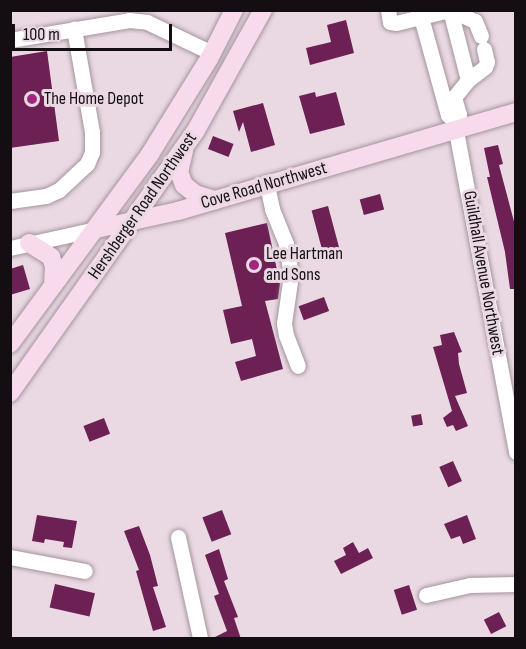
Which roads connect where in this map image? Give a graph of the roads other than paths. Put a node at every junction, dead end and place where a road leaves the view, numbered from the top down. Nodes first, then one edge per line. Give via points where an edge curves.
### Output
1 (234, 10) edge
2 (263, 10) edge
3 (388, 10) edge
4 (449, 10) edge
5 (420, 14) edge
6 (95, 17) edge
7 (74, 29) junction
8 (10, 40) edge
9 (212, 53) junction
10 (468, 80) junction
11 (516, 112) edge
12 (454, 125) junction
13 (186, 146) junction
14 (267, 184) junction
15 (215, 200) junction
16 (10, 201) edge
17 (134, 221) junction
18 (96, 229) junction
19 (29, 243) junction
20 (10, 248) edge
21 (53, 285) junction
22 (10, 344) edge
23 (298, 366) dead end
24 (10, 393) edge
25 (513, 425) edge
26 (516, 452) edge
27 (178, 537) dead end
28 (10, 558) edge
29 (85, 571) dead end
30 (516, 584) edge
31 (426, 595) dead end
32 (200, 639) edge

1 - 9 main road, Hershberger Road Northwest
2 - 13 main road, Hershberger Road Northwest
3 - 5 street via 390,22 396,23
4 - 5 street
4 - 10 street
4 - 10 street via 475,21 483,43 487,63
5 - 12 street via 448,116
6 - 7 street
6 - 9 street via 147,22
7 - 8 street
7 - 16 street via 92,152 87,164 59,190 46,196
9 - 18 main road, Hershberger Road Northwest via 150,154
10 - 12 street via 454,97 459,114
11 - 12 main road, Cove Road Northwest
12 - 14 main road, Cove Road Northwest
12 - 25 street, Guildhall Avenue Northwest
13 - 15 main road via 180,163 181,179 195,194
13 - 17 main road, Hershberger Road Northwest
14 - 15 main road, Cove Road Northwest
14 - 23 street via 286,244 291,274 284,323
15 - 17 main road, Cove Road Northwest
17 - 18 main road, Cove Road Northwest
17 - 24 main road, Hershberger Road Northwest
18 - 19 street, Cove Road Northwest
18 - 21 main road, Hershberger Road Northwest
19 - 20 street, Cove Road Northwest
19 - 21 main road via 51,257
21 - 22 main road, Hershberger Road Northwest
25 - 26 street, Guildhall Avenue Northwest
27 - 32 street
28 - 29 street
30 - 31 street via 470,585

